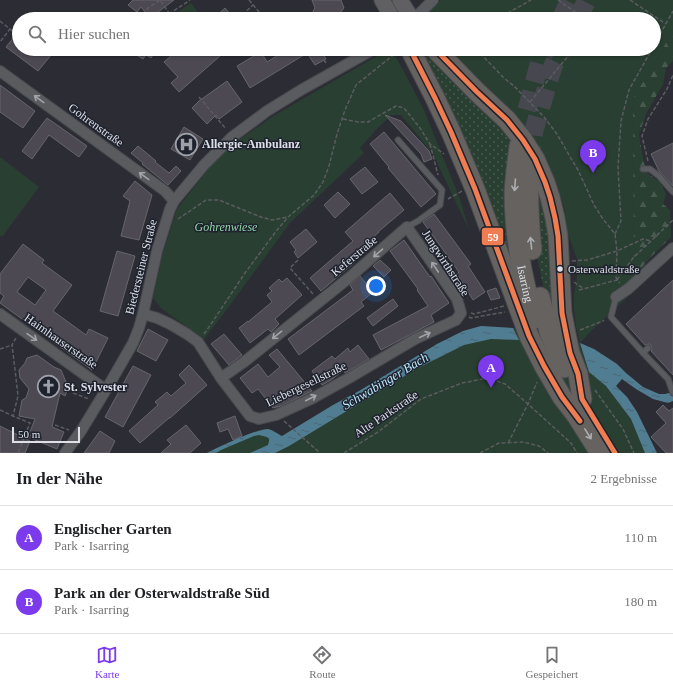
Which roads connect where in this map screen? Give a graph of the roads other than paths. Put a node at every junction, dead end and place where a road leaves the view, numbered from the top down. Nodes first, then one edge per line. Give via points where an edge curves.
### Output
1 (382, 0) edge
2 (400, 0) edge
3 (433, 0) edge
4 (389, 12) edge
5 (408, 12) edge
6 (420, 12) edge
7 (362, 56) edge
8 (414, 56) edge
9 (442, 56) edge
10 (0, 71) edge
11 (398, 140) dead end
12 (519, 146) tunnel mouth
13 (530, 164) tunnel mouth
14 (643, 169) dead end
15 (673, 192) edge
16 (174, 201) junction
17 (407, 227) junction
18 (670, 253) edge
19 (615, 301) joint
20 (461, 313) joint
21 (0, 314) edge
22 (143, 314) junction
23 (648, 348) dead end
24 (643, 353) junction
25 (221, 378) junction
26 (106, 390) junction
27 (673, 393) edge
28 (584, 401) junction
29 (65, 453) edge
30 (600, 453) edge
31 (615, 453) edge

1 - 4 main road
2 - 5 main road
3 - 6 street
7 - 16 street, Biedersteiner Straße via 301,90 232,137 204,164
8 - 28 highway via 472,182 529,336 562,397
9 - 28 highway via 507,120 535,159 545,182 558,236 562,313
16 -> 10 street, Gohrenstraße
11 - 17 lane, Keferstraße via 442,190 440,205
12 -> 28 highway, Isarring via 515,198 516,225 519,256 530,304 538,335 553,370
28 -> 13 highway, Isarring via 562,364 549,332 540,298 529,227
14 - 15 lane via 650,169
16 - 22 street, Biedersteiner Straße via 157,251
20 -> 17 street, Jungwirthstraße via 457,299
17 -> 25 street, Keferstraße via 350,277
18 - 19 street
19 - 24 lane via 611,317
25 -> 20 street, Liebergesellstraße via 250,416 259,419 279,417 415,339 456,320
21 -> 26 street, Haimhauserstraße
22 - 25 street, Liebergesellstraße via 170,324 198,342
22 - 26 street, Biedersteiner Straße via 133,343
23 - 24 lane
24 - 27 lane via 668,379
26 - 29 street, Biedersteiner Straße
28 -> 30 highway, Isarring
28 - 31 highway, Isarring

